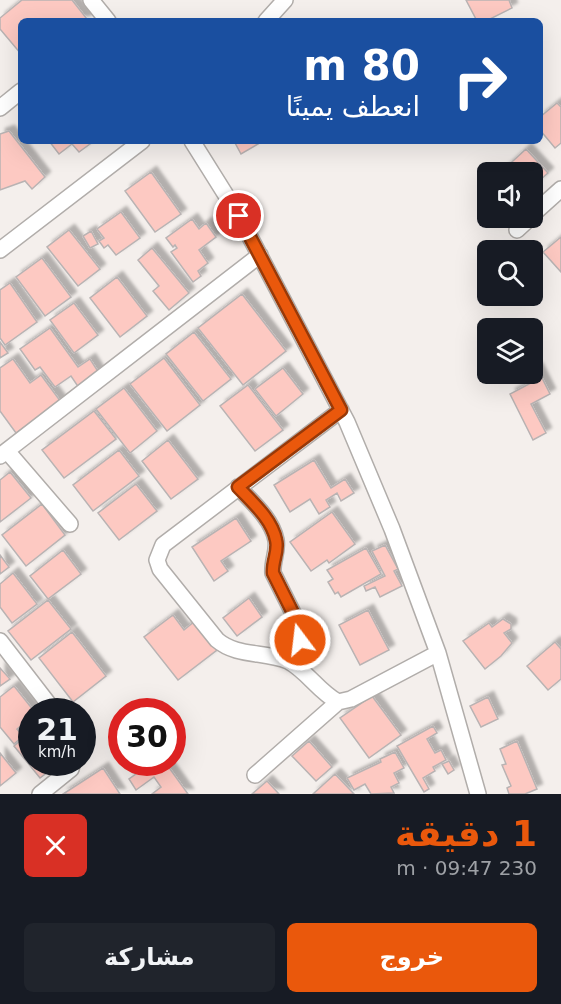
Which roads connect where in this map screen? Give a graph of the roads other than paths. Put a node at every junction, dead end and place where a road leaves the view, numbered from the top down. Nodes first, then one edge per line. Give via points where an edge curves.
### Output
1 (91, 0) edge
2 (285, 0) edge
3 (106, 18) edge
4 (269, 18) edge
5 (18, 94) edge
6 (0, 108) edge
7 (138, 144) edge
8 (194, 144) edge
9 (561, 189) edge
10 (543, 205) edge
11 (0, 250) edge
12 (260, 255) junction
13 (341, 410) junction
14 (4, 454) edge
15 (238, 487) junction
16 (70, 524) dead end
17 (0, 641) edge
18 (438, 653) junction
19 (290, 662) junction
20 (44, 698) edge
21 (338, 702) junction
22 (255, 775) dead end
23 (62, 776) edge
24 (474, 792) edge
25 (40, 794) edge

1 - 3 street
2 - 4 street
5 - 6 street
7 - 11 street
8 - 12 street
9 - 10 street
12 - 13 street
12 - 14 street
13 - 15 street
13 - 18 street
14 - 16 street
15 - 19 street via 265,517 277,542 273,573 302,631
15 - 19 street via 163,545 157,560 160,569 227,648
17 - 20 street
18 - 21 street via 351,699
18 - 24 street
19 - 21 street via 326,696
21 - 22 street
23 - 25 street

